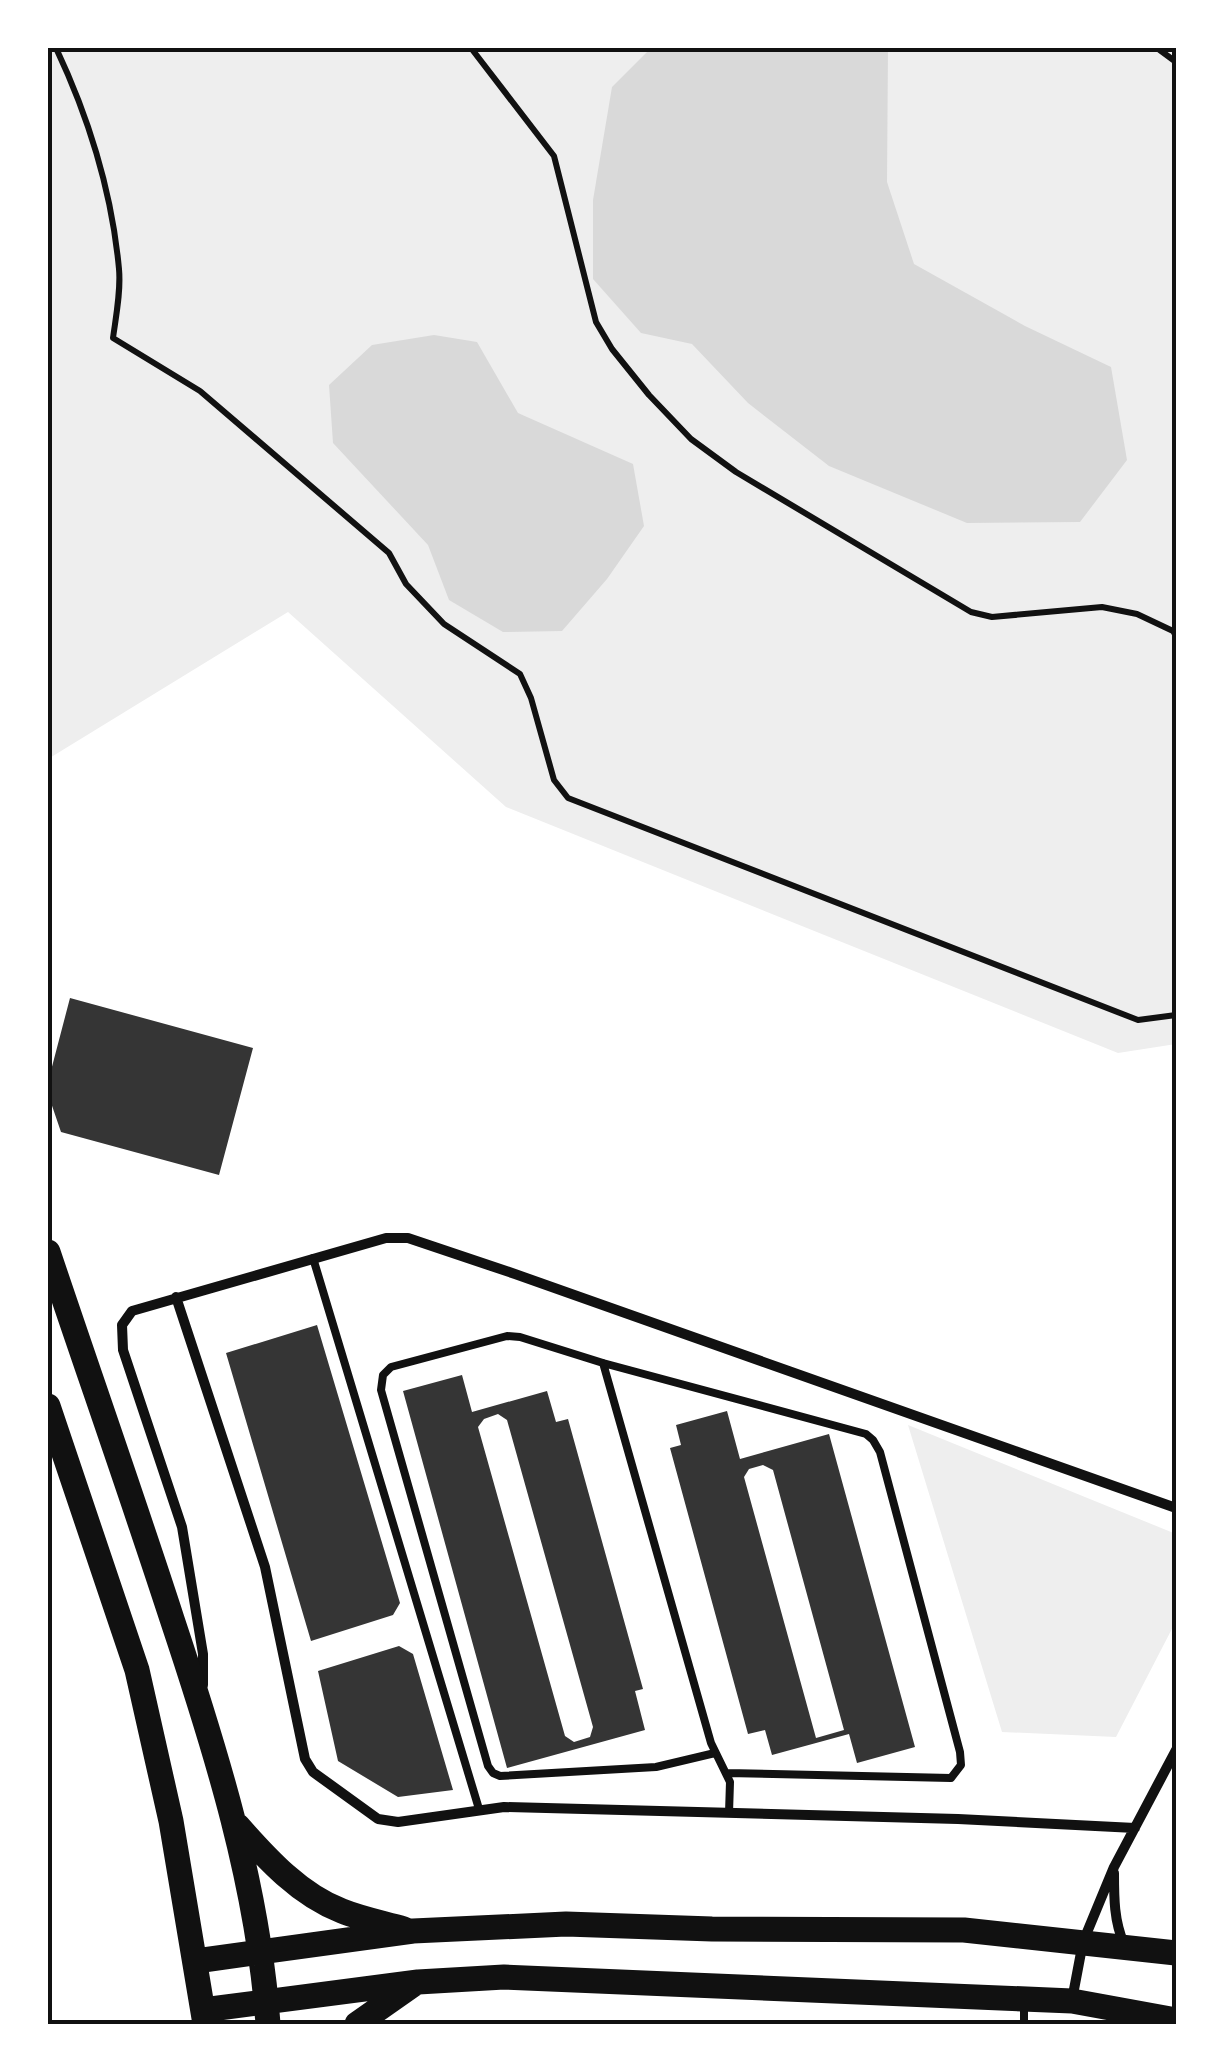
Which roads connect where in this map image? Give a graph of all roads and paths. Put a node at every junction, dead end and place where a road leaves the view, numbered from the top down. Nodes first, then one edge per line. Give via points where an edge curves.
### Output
1 (56, 48) edge
2 (471, 48) edge
3 (1157, 48) edge
4 (1176, 62) edge
5 (1176, 636) edge
6 (1176, 1015) edge
7 (48, 1252) edge
8 (313, 1258) junction
9 (176, 1298) junction
10 (603, 1363) junction
11 (48, 1406) edge
12 (1176, 1508) edge
13 (203, 1711) junction
14 (1176, 1750) edge
15 (715, 1753) junction
16 (727, 1773) junction
17 (478, 1809) junction
18 (729, 1813) junction
19 (236, 1824) junction
20 (1134, 1828) junction
21 (1114, 1867) junction
22 (413, 1931) junction
23 (1084, 1942) junction
24 (1125, 1947) junction
25 (260, 1952) junction
26 (1176, 1953) edge
27 (196, 1961) junction
28 (418, 1982) junction
29 (1024, 1998) junction
30 (1072, 2001) junction
31 (267, 2012) edge
32 (204, 2017) edge
33 (1176, 2020) edge
34 (357, 2024) edge
35 (1024, 2024) edge

1 - 6 path via 106,187 120,272 114,338 200,391 389,553 406,584 444,624 520,674 554,780 568,798 1138,1020
2 - 5 path via 554,156 596,322 649,395 692,439 971,612 992,618 1102,607 1136,614
3 - 4 path
7 - 13 main road
8 - 9 street
8 - 12 street via 408,1238
8 - 17 lane
9 - 13 street via 132,1311 122,1325 123,1350 182,1527 203,1654
9 - 17 street via 265,1568 305,1758 378,1819
10 - 15 lane
10 - 15 lane via 507,1336 392,1367 381,1390 493,1774 656,1768
10 - 16 lane via 866,1434 880,1452 961,1765 951,1778
11 - 27 main road via 137,1670
13 - 19 main road
14 - 20 street
15 - 16 lane
16 - 18 lane
17 - 18 street
18 - 20 street
19 - 22 main road via 298,1886 340,1911
19 - 25 main road
20 - 21 street
21 - 23 street
21 - 24 street via 1114,1905
22 - 23 main road via 566,1924 964,1930
22 - 25 main road
23 - 24 main road
23 - 30 street
24 - 26 main road
25 - 27 main road
25 - 31 main road
27 - 32 main road
28 - 29 main road via 504,1976
28 - 31 main road
28 - 34 main road
29 - 30 main road
29 - 35 lane
30 - 33 main road
31 - 32 main road

